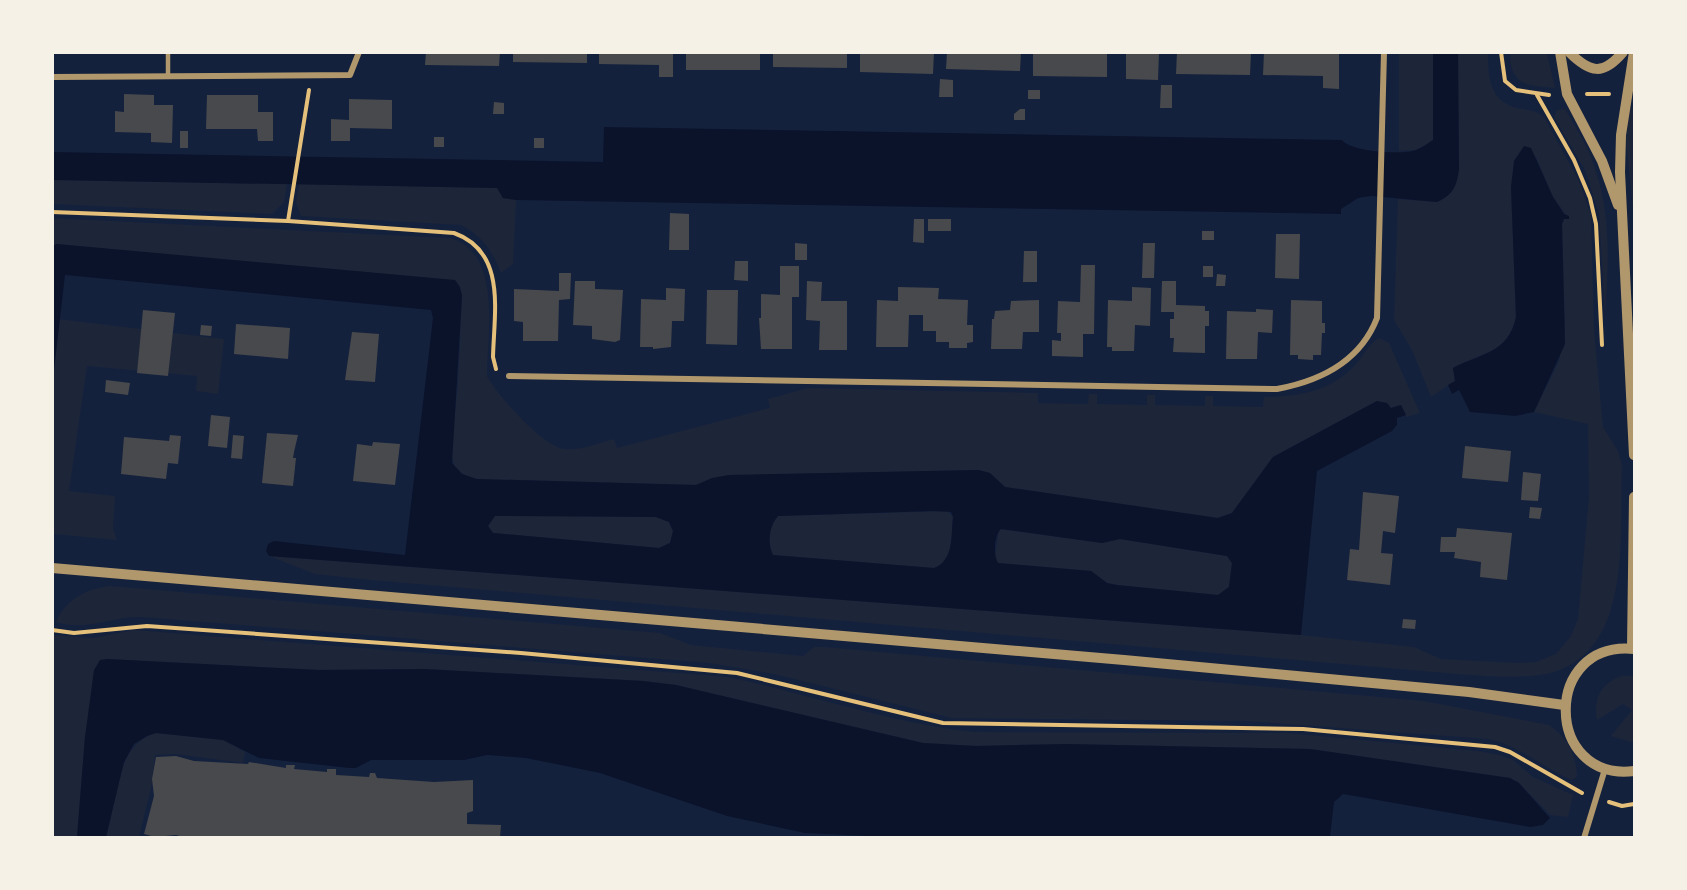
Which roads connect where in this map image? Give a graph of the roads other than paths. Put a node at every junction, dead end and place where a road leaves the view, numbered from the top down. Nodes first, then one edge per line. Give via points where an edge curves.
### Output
1 (168, 52) edge
2 (359, 52) edge
3 (1384, 52) edge
4 (1560, 52) edge
5 (1569, 52) edge
6 (1623, 52) edge
7 (1634, 52) edge
8 (168, 75) junction
9 (52, 77) edge
10 (1621, 215) junction
11 (509, 376) road end
12 (1635, 455) edge
13 (1635, 496) edge
14 (52, 568) edge
15 (1633, 648) edge
16 (1564, 705) junction
17 (1605, 769) junction
18 (1635, 771) edge
19 (1584, 837) edge

1 - 8 lane
2 - 8 street via 350,75
3 - 11 street via 1377,318 1368,336 1336,369 1310,381 1277,389
4 - 10 street via 1566,94 1602,160
5 - 6 street via 1585,66 1599,70 1607,68
7 - 10 street via 1621,135
8 - 9 street
10 - 12 street
13 - 15 street
14 - 16 street via 1136,661 1469,692
15 - 16 street via 1594,657 1579,670
16 - 17 street via 1566,726 1574,744
17 - 18 street
17 - 19 street

